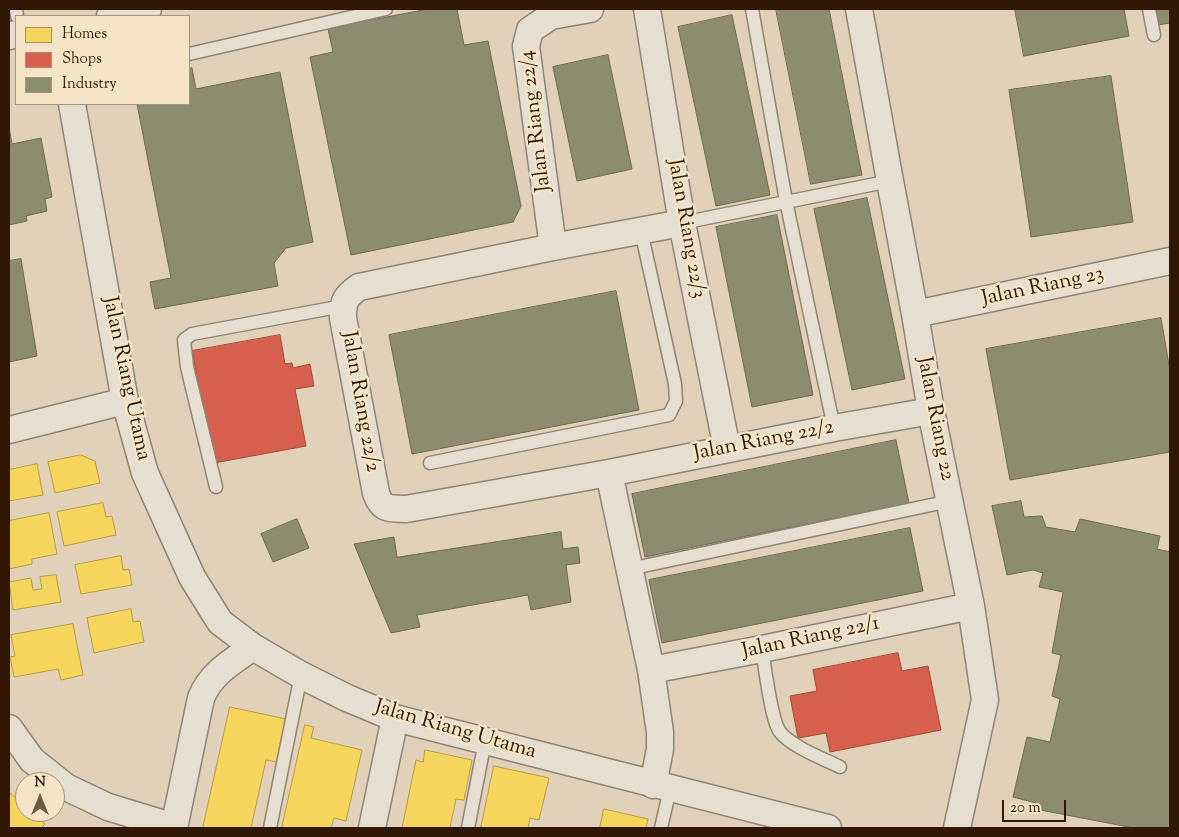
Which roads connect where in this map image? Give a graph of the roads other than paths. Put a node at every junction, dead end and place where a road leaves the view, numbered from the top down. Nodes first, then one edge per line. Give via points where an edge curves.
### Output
1 (386, 9) edge
2 (590, 9) edge
3 (647, 9) edge
4 (752, 9) edge
5 (859, 9) edge
6 (1149, 9) edge
7 (1154, 35) dead end
8 (190, 54) edge
9 (72, 105) edge
10 (890, 181) junction
11 (786, 201) junction
12 (682, 223) junction
13 (641, 231) junction
14 (553, 246) junction
15 (1170, 261) edge
16 (343, 306) junction
17 (915, 314) junction
18 (125, 401) junction
19 (931, 412) junction
20 (834, 428) junction
21 (9, 430) edge
22 (727, 449) junction
23 (430, 463) dead end
24 (609, 473) junction
25 (216, 487) dead end
26 (950, 501) junction
27 (629, 569) junction
28 (971, 606) junction
29 (253, 647) junction
30 (762, 649) junction
31 (651, 670) junction
32 (301, 675) junction
33 (395, 718) junction
34 (9, 728) edge
35 (485, 741) junction
36 (840, 767) dead end
37 (662, 787) junction
38 (174, 828) edge
39 (270, 828) edge
40 (372, 828) edge
41 (468, 828) edge
42 (662, 828) edge
43 (828, 828) edge
44 (958, 828) edge

1 - 8 lane
2 - 14 street, Jalan Riang 22/4 via 551,16 530,30 526,46
3 - 12 street, Jalan Riang 22/3
4 - 11 lane
5 - 10 street, Jalan Riang 22
6 - 7 lane
9 - 18 street, Jalan Riang Utama
10 - 11 lane, Jalan Riang 22/2
10 - 17 street, Jalan Riang 22
11 - 12 lane, Jalan Riang 22/2
11 - 20 lane
12 - 13 street, Jalan Riang 22/2
12 - 22 street, Jalan Riang 22/3
13 - 14 street, Jalan Riang 22/2
13 - 23 lane via 676,384 676,401 669,415
14 - 16 street, Jalan Riang 22/2 via 359,287 348,295
15 - 17 street, Jalan Riang 23
16 - 24 street, Jalan Riang 22/2 via 376,493 382,506 406,509
16 - 25 lane via 192,334 184,340 187,367
17 - 19 street, Jalan Riang 22
18 - 21 street
18 - 29 street, Jalan Riang Utama via 145,473 192,578 220,622
19 - 20 street, Jalan Riang 22/2
19 - 26 street, Jalan Riang 22
20 - 22 street, Jalan Riang 22/2
22 - 24 street, Jalan Riang 22/2
24 - 27 street
26 - 27 lane
26 - 28 street, Jalan Riang 22
27 - 31 street
28 - 30 street, Jalan Riang 22/1
28 - 44 street, Jalan Riang 22 via 985,700
29 - 32 street, Jalan Riang Utama
29 - 38 street via 206,685
30 - 31 street, Jalan Riang 22/1
30 - 36 lane via 779,731 796,744
31 - 37 street via 660,732
32 - 33 street, Jalan Riang Utama
32 - 39 lane
33 - 35 street, Jalan Riang Utama
33 - 40 street
34 - 38 street via 32,760 66,787 108,807
35 - 37 street, Jalan Riang Utama
35 - 41 lane
37 - 42 lane
37 - 43 street, Jalan Riang Utama

